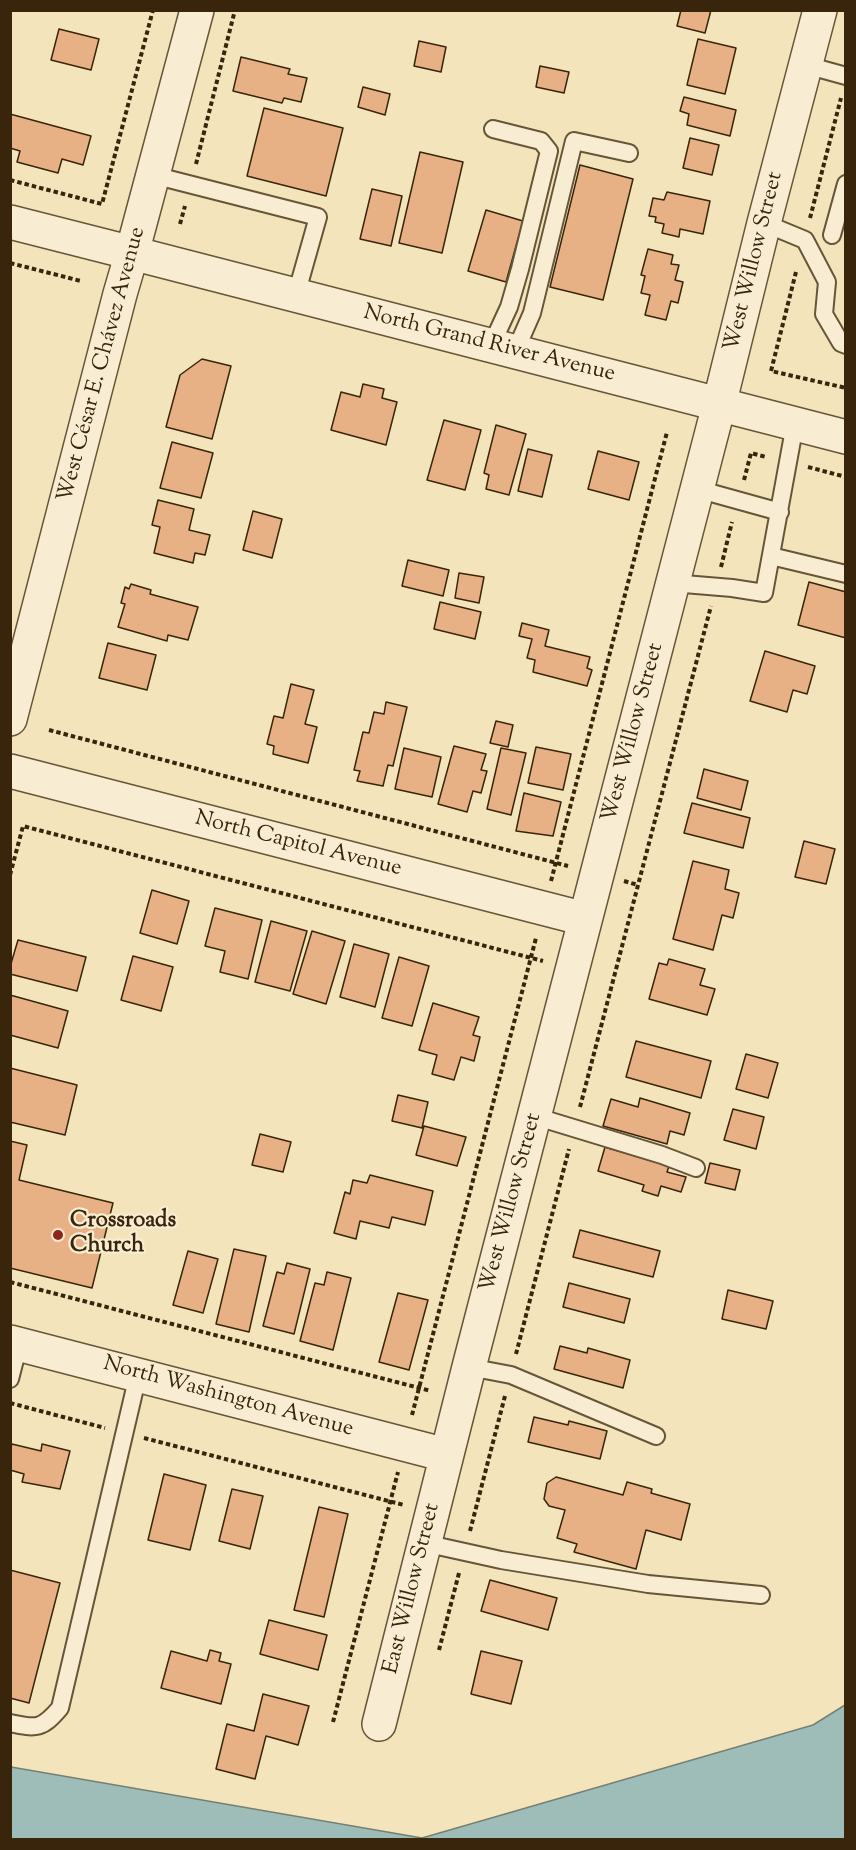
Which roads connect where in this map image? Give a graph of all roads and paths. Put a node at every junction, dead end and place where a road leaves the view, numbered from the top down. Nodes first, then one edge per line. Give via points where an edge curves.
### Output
1 (153, 10) edge
2 (197, 10) edge
3 (236, 10) edge
4 (820, 10) edge
5 (806, 65) junction
6 (846, 76) edge
7 (493, 129) dead end
8 (628, 153) dead end
9 (153, 175) junction
10 (10, 180) edge
11 (190, 184) junction
12 (846, 184) edge
13 (10, 222) edge
14 (764, 223) junction
15 (180, 224) dead end
16 (839, 237) edge
17 (805, 240) junction
18 (132, 253) junction
19 (10, 263) edge
20 (81, 281) dead end
21 (296, 295) junction
22 (846, 345) edge
23 (503, 349) junction
24 (719, 405) junction
25 (795, 424) junction
26 (667, 432) dead end
27 (846, 438) edge
28 (751, 453) dead end
29 (697, 489) junction
30 (738, 500) junction
31 (780, 512) junction
32 (771, 556) junction
33 (846, 574) edge
34 (672, 583) junction
35 (716, 586) junction
36 (10, 719) edge
37 (49, 730) dead end
38 (10, 771) edge
39 (555, 863) junction
40 (597, 874) junction
41 (10, 875) edge
42 (638, 885) junction
43 (544, 908) junction
44 (585, 919) junction
45 (531, 958) junction
46 (572, 969) junction
47 (614, 980) junction
48 (534, 1116) junction
49 (575, 1129) junction
50 (696, 1168) dead end
51 (10, 1282) edge
52 (15, 1343) edge
53 (469, 1367) junction
54 (138, 1375) junction
55 (511, 1375) junction
56 (10, 1379) edge
57 (419, 1388) junction
58 (461, 1399) junction
59 (10, 1403) edge
60 (502, 1409) junction
61 (125, 1433) junction
62 (656, 1436) dead end
63 (405, 1444) junction
64 (446, 1455) junction
65 (390, 1501) junction
66 (432, 1512) junction
67 (472, 1522) junction
68 (424, 1543) junction
69 (464, 1552) junction
70 (761, 1595) dead end
71 (439, 1650) dead end
72 (333, 1722) dead end
73 (10, 1723) edge
74 (379, 1724) dead end

1 - 10 path via 102,204
2 - 9 street, West César E. Chávez Avenue
3 - 11 path
4 - 5 street, West Willow Street
5 - 6 lane
5 - 14 street, West Willow Street
7 - 23 lane via 541,141 549,151 509,307
8 - 23 lane via 574,141 531,313
9 - 11 lane
9 - 18 street, West César E. Chávez Avenue
11 - 15 path
11 - 21 lane via 318,217
12 - 16 lane
13 - 18 street, North Grand River Avenue
14 - 17 lane
14 - 24 street, West Willow Street
16 - 17 lane
17 - 22 lane via 827,282 824,314
18 - 21 street, North Grand River Avenue
18 - 36 street, West César E. Chávez Avenue
19 - 20 path
21 - 23 street, North Grand River Avenue
23 - 24 street, North Grand River Avenue
24 - 25 street, North Grand River Avenue
24 - 29 street, West Willow Street
25 - 27 street, North Grand River Avenue
25 - 31 lane
26 - 39 path
28 - 30 path
29 - 30 lane
29 - 34 street, West Willow Street
30 - 31 lane
30 - 35 path
31 - 32 lane
32 - 33 lane
32 - 35 lane via 764,594
34 - 35 lane
34 - 40 street, West Willow Street
35 - 42 path
37 - 39 path
38 - 43 street, North Capitol Avenue
39 - 40 path
39 - 43 path
40 - 42 path
40 - 44 street, West Willow Street
41 - 45 path via 24,826
42 - 47 path
43 - 44 street, North Capitol Avenue
43 - 45 path
44 - 46 street, West Willow Street
45 - 46 path
45 - 57 path
46 - 47 path
46 - 48 street, West Willow Street
47 - 49 path
48 - 49 lane
48 - 53 street, West Willow Street
49 - 50 lane
49 - 55 path
51 - 57 path
52 - 54 street, North Washington Avenue
52 - 56 lane
53 - 55 lane
53 - 58 street, West Willow Street
54 - 61 lane
54 - 63 street, North Washington Avenue
55 - 60 path
55 - 62 lane
57 - 58 path
57 - 63 path
58 - 60 path
58 - 64 street, West Willow Street
59 - 61 path
60 - 67 path
61 - 65 path
61 - 73 lane via 60,1708 48,1722 31,1728
63 - 64 street, North Washington Avenue
63 - 65 path
64 - 66 street, East Willow Street
65 - 66 path
65 - 72 path
66 - 67 path
66 - 68 street, East Willow Street
67 - 69 path
68 - 69 lane
68 - 74 street, East Willow Street
69 - 70 lane via 648,1584
69 - 71 path

